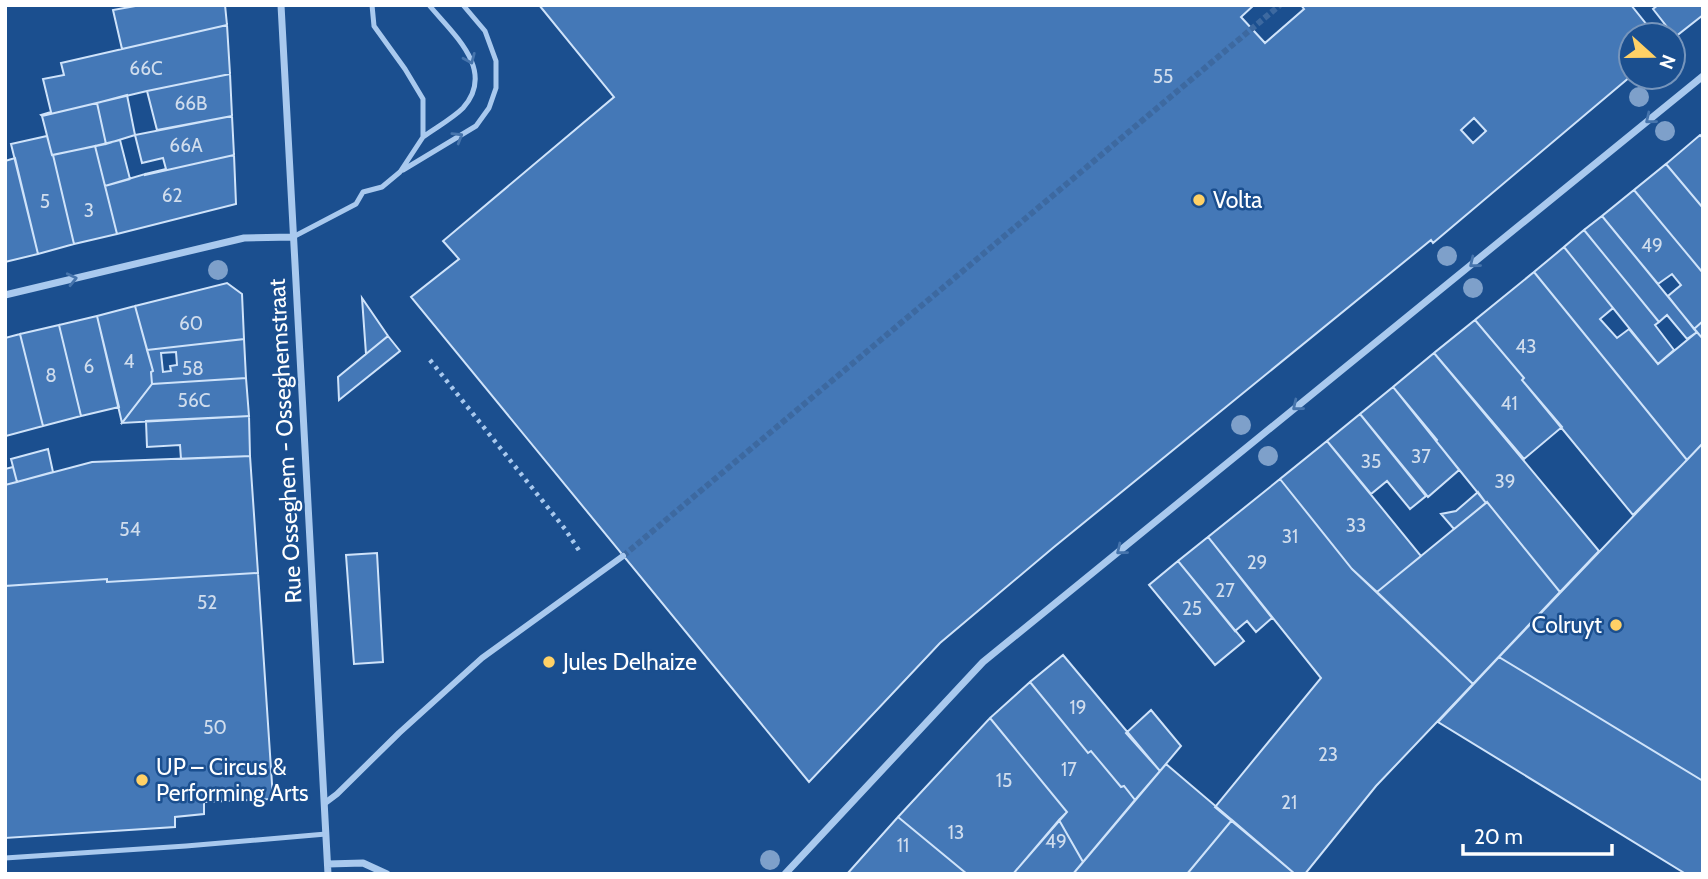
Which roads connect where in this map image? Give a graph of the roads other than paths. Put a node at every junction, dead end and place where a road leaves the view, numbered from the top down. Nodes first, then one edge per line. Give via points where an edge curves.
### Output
1 (281, 5) edge
2 (372, 5) edge
3 (429, 5) edge
4 (463, 5) edge
5 (1703, 76) edge
6 (423, 137) junction
7 (400, 172) junction
8 (293, 237) junction
9 (5, 295) edge
10 (623, 556) tunnel mouth
11 (324, 803) junction
12 (326, 834) junction
13 (5, 858) edge
14 (328, 864) junction
15 (328, 874) edge
16 (387, 874) edge
17 (785, 874) edge

1 - 8 street, Rue Osseghem - Osseghemstraat
2 - 6 lane via 374,26 423,99
3 -> 6 lane via 465,48 474,64 475,83 461,110
7 -> 4 lane via 476,126 489,108 496,88 496,61 485,31
5 -> 17 street via 983,662
6 - 7 lane
7 - 8 lane via 382,187 363,192 356,204
9 -> 8 street via 244,238
8 - 11 street, Rue Osseghem - Osseghemstraat
10 - 11 street via 482,658
11 - 12 street, Rue Osseghem - Osseghemstraat
12 - 13 lane
12 - 14 street, Rue Osseghem - Osseghemstraat
14 - 15 street, Rue Osseghem - Osseghemstraat
14 - 16 street via 363,863

